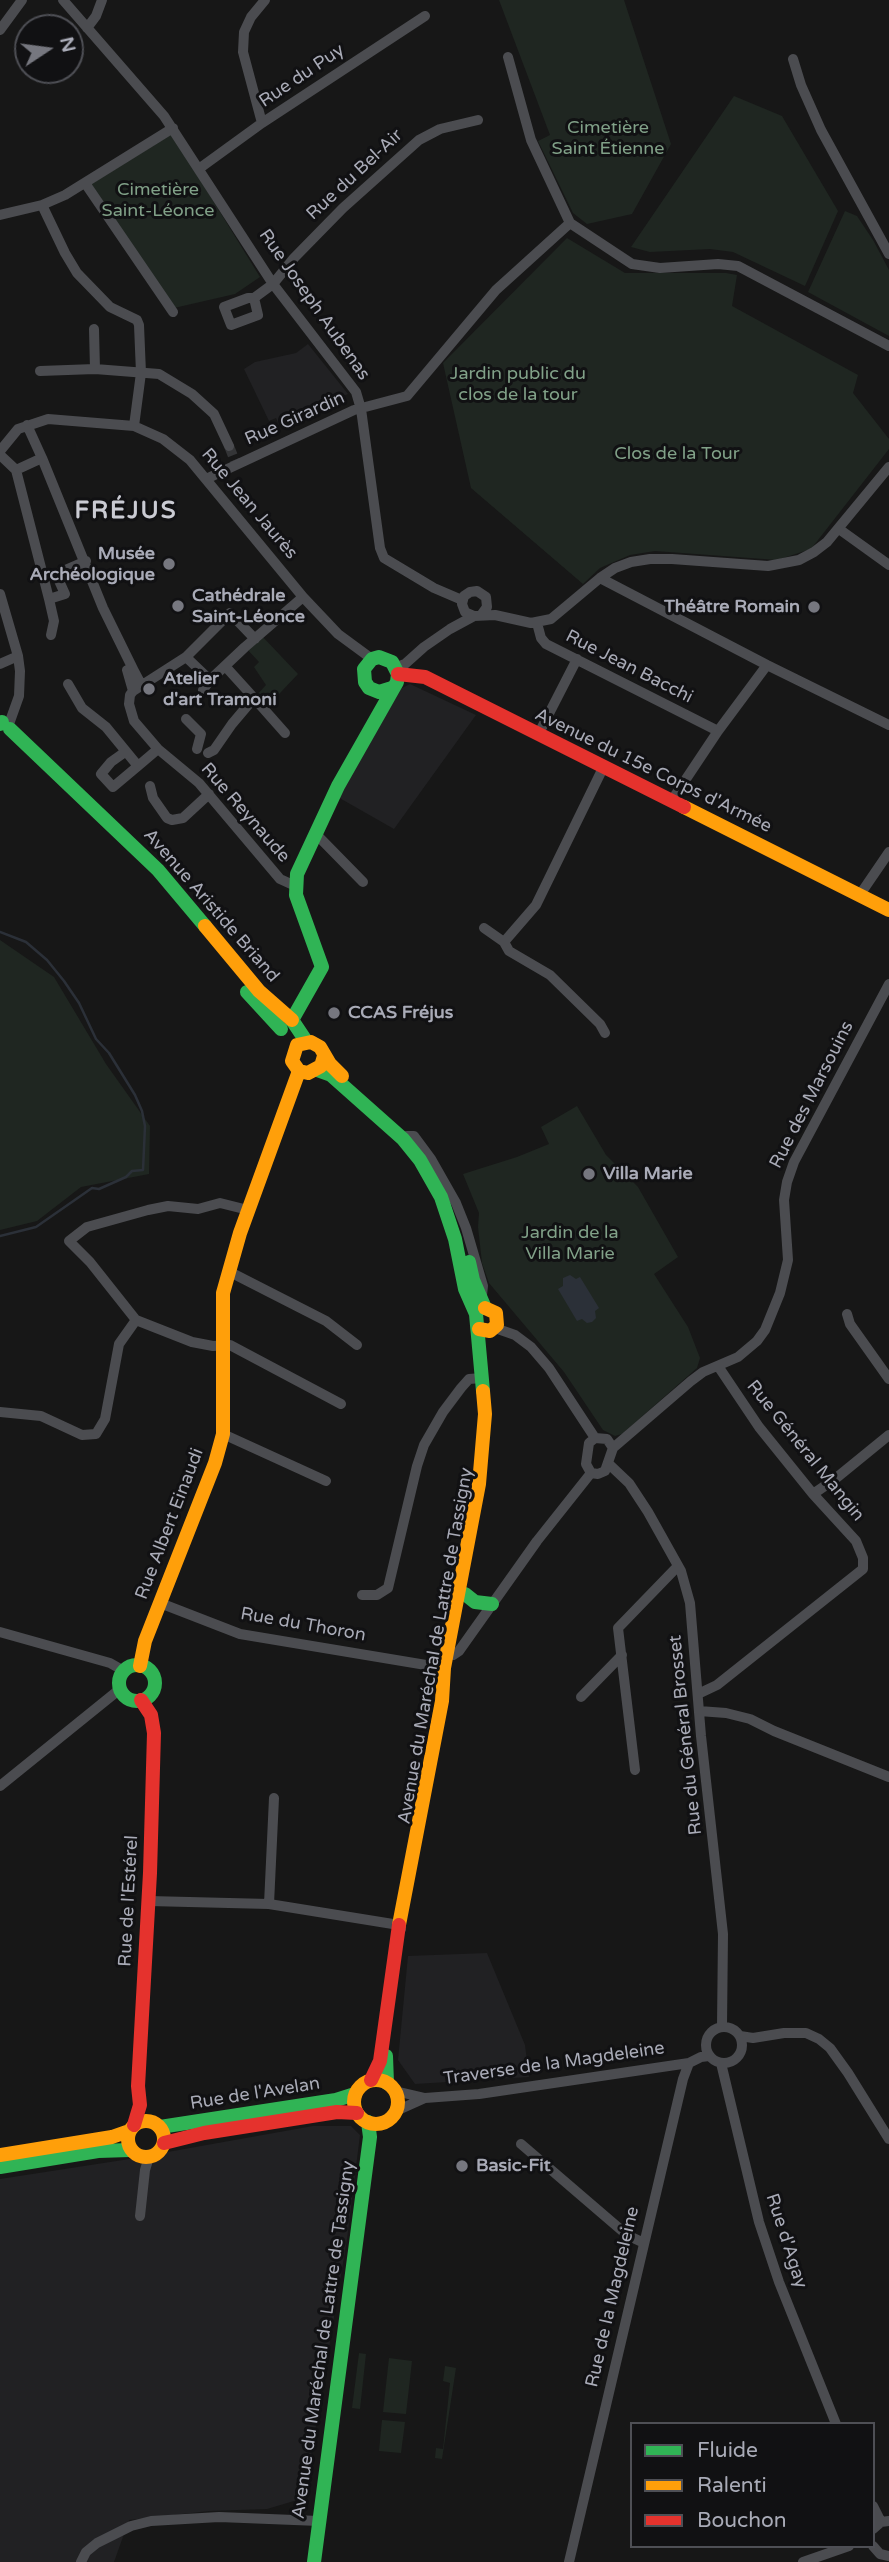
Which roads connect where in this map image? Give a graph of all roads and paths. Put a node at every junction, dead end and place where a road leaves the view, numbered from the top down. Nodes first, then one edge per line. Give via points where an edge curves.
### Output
1 (22, 0) edge
2 (63, 0) edge
3 (102, 0) edge
4 (265, 0) edge
5 (425, 16) dead end
6 (87, 29) junction
7 (0, 30) edge
8 (508, 57) dead end
9 (793, 59) dead end
10 (478, 120) dead end
11 (262, 123) junction
12 (173, 128) junction
13 (200, 167) junction
14 (85, 183) junction
15 (42, 205) junction
16 (0, 215) edge
17 (570, 223) junction
18 (889, 254) edge
19 (273, 284) junction
20 (254, 298) dead end
21 (173, 312) dead end
22 (94, 330) dead end
23 (889, 346) edge
24 (95, 369) junction
25 (40, 371) dead end
26 (141, 373) junction
27 (361, 409) junction
28 (27, 425) junction
29 (134, 426) junction
30 (229, 446) tunnel mouth
31 (0, 453) edge
32 (42, 458) junction
33 (889, 467) edge
34 (16, 470) junction
35 (206, 479) junction
36 (839, 529) junction
37 (86, 561) junction
38 (889, 565) edge
39 (55, 574) junction
40 (44, 578) junction
41 (600, 578) junction
42 (0, 594) edge
43 (303, 597) junction
44 (49, 599) junction
45 (487, 600) junction
46 (0, 601) edge
47 (463, 604) junction
48 (478, 615) junction
49 (517, 619) junction
50 (537, 623) junction
51 (450, 629) junction
52 (51, 635) dead end
53 (255, 639) junction
54 (18, 656) junction
55 (186, 657) junction
56 (413, 657) junction
57 (372, 659) junction
58 (577, 659) junction
59 (0, 664) edge
60 (767, 665) junction
61 (225, 666) junction
62 (397, 671) junction
63 (418, 675) junction
64 (210, 680) junction
65 (68, 684) dead end
66 (203, 690) dead end
67 (386, 690) junction
68 (135, 691) junction
69 (254, 698) junction
70 (186, 719) dead end
71 (889, 725) edge
72 (4, 726) edge
73 (718, 731) junction
74 (285, 733) dead end
75 (538, 735) junction
76 (158, 749) junction
77 (125, 752) junction
78 (138, 766) junction
79 (603, 768) junction
80 (150, 786) dead end
81 (209, 794) junction
82 (672, 800) junction
83 (316, 834) junction
84 (889, 852) edge
85 (363, 882) dead end
86 (291, 884) junction
87 (859, 896) junction
88 (889, 910) edge
89 (484, 928) dead end
90 (504, 942) junction
91 (889, 984) edge
92 (285, 1020) junction
93 (605, 1033) dead end
94 (301, 1044) junction
95 (324, 1056) junction
96 (317, 1070) junction
97 (299, 1071) junction
98 (248, 1210) junction
99 (228, 1271) junction
100 (481, 1307) junction
101 (847, 1314) dead end
102 (136, 1320) junction
103 (488, 1329) junction
104 (357, 1345) dead end
105 (223, 1346) junction
106 (718, 1366) junction
107 (482, 1378) junction
108 (889, 1379) edge
109 (341, 1404) dead end
110 (0, 1412) edge
111 (223, 1434) junction
112 (889, 1435) edge
113 (596, 1438) junction
114 (613, 1448) junction
115 (609, 1464) junction
116 (592, 1473) junction
117 (326, 1481) dead end
118 (813, 1494) junction
119 (678, 1566) junction
120 (465, 1594) junction
121 (362, 1595) dead end
122 (160, 1603) junction
123 (492, 1604) junction
124 (0, 1632) edge
125 (622, 1655) junction
126 (449, 1662) junction
127 (141, 1666) junction
128 (124, 1671) junction
129 (120, 1689) junction
130 (698, 1694) junction
131 (581, 1697) dead end
132 (141, 1700) junction
133 (699, 1711) junction
134 (635, 1770) dead end
135 (889, 1777) edge
136 (0, 1786) edge
137 (274, 1798) dead end
138 (149, 1901) junction
139 (269, 1904) junction
140 (399, 1925) junction
141 (402, 1967) junction
142 (722, 2026) junction
143 (740, 2036) junction
144 (709, 2056) junction
145 (689, 2063) junction
146 (721, 2063) junction
147 (371, 2080) junction
148 (391, 2087) junction
149 (355, 2094) junction
150 (425, 2098) junction
151 (140, 2105) junction
152 (396, 2111) junction
153 (368, 2120) junction
154 (155, 2124) junction
155 (132, 2128) junction
156 (889, 2139) edge
157 (164, 2143) junction
158 (521, 2144) dead end
159 (130, 2150) junction
160 (0, 2155) edge
161 (149, 2157) junction
162 (0, 2166) edge
163 (140, 2216) dead end
164 (644, 2243) junction
165 (835, 2422) edge
166 (319, 2521) junction
167 (844, 2548) edge
168 (81, 2562) edge
169 (314, 2562) edge
170 (323, 2562) edge
171 (569, 2562) edge
172 (805, 2562) edge

1 - 7 street
2 - 6 street, Rue Joseph Aubenas
3 - 6 street
4 - 11 street via 244,32 243,52
5 - 11 street, Rue du Puy
6 - 12 street, Rue Joseph Aubenas
8 - 17 street via 531,140
9 - 18 street via 821,130
10 - 19 street, Rue du Bel-Air via 440,129 419,140 343,208
11 - 13 street, Rue du Puy
12 - 13 street, Rue Joseph Aubenas
12 - 14 street
13 - 19 street, Rue Joseph Aubenas
14 - 15 street
14 - 21 street
15 - 16 street
15 - 26 street via 78,273 110,307 137,320
17 - 23 street via 632,264 738,266
17 - 27 street, Rue Girardin via 496,290 407,396
19 - 20 street, Rue du Bel-Air
19 - 27 street, Rue Joseph Aubenas via 356,392
22 - 24 street
24 - 25 street
24 - 26 street
26 - 29 street
26 - 30 street via 159,374 192,394 214,414
27 - 35 street, Rue Girardin
27 - 47 street, Rue Joseph Aubenas via 384,558
28 - 29 street, Rue Jean Jaurès via 48,419
28 - 31 street via 11,435
28 - 32 street
29 - 35 street, Rue Jean Jaurès via 178,449
31 - 34 street
32 - 34 street
32 - 37 street
33 - 36 street
34 - 40 street
35 - 43 street, Rue Jean Jaurès
36 - 38 street
36 - 41 street via 814,552 783,565 650,559 615,568
37 - 39 street
37 - 68 street, Rue Reynaude via 133,668 127,670
39 - 40 street
39 - 44 street via 65,594
40 - 44 street
41 - 50 street via 551,619
41 - 60 street
42 - 46 street
43 - 53 street
43 - 57 street, Rue Jean Jaurès via 338,634
44 - 52 street via 54,621
45 - 47 street via 473,591 466,594
45 - 48 street
45 - 49 street
46 - 54 street
47 - 48 street via 469,615
47 - 51 street
48 - 49 street
48 - 51 street
49 - 50 street
50 - 58 street, Rue Jean Bacchi via 543,641
51 - 56 street
53 - 55 street via 230,613
53 - 61 street
54 - 59 street
54 - 72 street via 19,696
55 - 64 street
55 - 68 street
56 - 62 street
56 - 63 street
57 - 62 main road via 386,658
57 - 67 main road via 363,676 369,688
58 - 73 street, Rue Jean Bacchi
58 - 75 street
60 - 71 street
60 - 73 street
61 - 64 street
61 - 69 street
62 - 63 main road, Avenue du 15e Corps d'Armée
62 - 67 main road
63 - 75 main road, Avenue du 15e Corps d'Armée
64 - 66 street
65 - 77 street via 82,708 106,727
67 - 83 main road via 386,704
67 - 86 main road via 334,781
68 - 76 street, Rue Reynaude via 129,704 134,721
69 - 70 street via 214,750 203,751 201,734
69 - 74 street
72 - 92 main road, Avenue Aristide Briand via 25,755 149,872 226,968
73 - 82 street
75 - 79 main road, Avenue du 15e Corps d'Armée
76 - 78 street
76 - 81 street, Rue Reynaude
77 - 78 street
77 - 78 street via 101,774 113,787
79 - 82 main road, Avenue du 15e Corps d'Armée
79 - 90 street via 536,905
80 - 81 street via 153,798 172,820 183,818
81 - 86 street, Rue Reynaude via 280,879
82 - 87 main road, Avenue du 15e Corps d'Armée
83 - 85 street
83 - 92 main road via 297,874 296,888 322,967
84 - 87 street
86 - 92 main road via 317,968
87 - 88 main road, Avenue du 15e Corps d'Armée
89 - 90 street
90 - 93 street via 509,951 550,975
91 - 106 street, Rue des Marsouins via 794,1162 784,1200 788,1260 773,1315 757,1341
92 - 94 main road, Avenue Aristide Briand
94 - 95 main road via 320,1046
94 - 97 main road via 292,1061
95 - 96 main road
95 - 100 main road via 384,1112 427,1163 456,1214
96 - 97 main road
96 - 100 main road via 331,1075 389,1125 419,1160 447,1210 465,1289
97 - 98 main road, Rue Albert Einaudi
98 - 99 main road, Rue Albert Einaudi
98 - 102 street via 220,1203 198,1209 148,1209 87,1227 69,1241
99 - 104 street via 326,1321
99 - 105 main road, Rue Albert Einaudi via 223,1293
100 - 103 main road via 475,1320
100 - 103 main road via 498,1317
101 - 108 street
102 - 105 street via 192,1342
102 - 110 street via 118,1344 105,1419 96,1434 82,1435 41,1416
103 - 107 main road, Avenue du Maréchal de Lattre de Tassigny
103 - 113 street via 515,1335 531,1347
103 - 120 main road, Avenue du Maréchal de Lattre de Tassigny via 489,1444
105 - 109 street via 230,1345
105 - 111 main road, Rue Albert Einaudi
106 - 114 street via 691,1381
106 - 118 street, Rue Général Mangin
107 - 121 street via 469,1380 461,1388 424,1445 387,1588 377,1595
107 - 126 main road, Avenue du Maréchal de Lattre de Tassigny via 485,1414 479,1484
111 - 117 street
111 - 122 main road, Rue Albert Einaudi
112 - 118 street
113 - 114 street via 607,1439
113 - 116 street via 589,1443 586,1464
114 - 115 street
115 - 116 street via 602,1473
115 - 119 street, Rue du Général Brosset via 629,1483
116 - 123 street
118 - 130 street, Rue Général Mangin via 856,1541 863,1569 717,1685
119 - 125 street via 618,1628
119 - 130 street, Rue du Général Brosset via 690,1602
120 - 123 main road via 475,1602
120 - 126 main road, Avenue du Maréchal de Lattre de Tassigny
122 - 126 street, Rue du Thoron via 240,1634
122 - 127 main road, Rue Albert Einaudi
123 - 126 street
124 - 128 street
125 - 131 street
125 - 134 street
126 - 140 main road, Avenue du Maréchal de Lattre de Tassigny
126 - 141 main road, Avenue du Maréchal de Lattre de Tassigny via 447,1702
127 - 128 main road
127 - 132 main road via 151,1673 155,1685
128 - 129 main road
129 - 132 main road via 128,1699
129 - 136 street
130 - 133 street, Rue du Général Brosset
132 - 138 main road, Rue de l'Estérel via 151,1715 154,1732
133 - 135 street via 750,1719
133 - 142 street, Rue du Général Brosset via 723,1934
137 - 139 street
138 - 139 street
138 - 151 main road, Rue de l'Estérel
139 - 140 street
140 - 141 street, Avenue du Maréchal de Lattre de Tassigny
140 - 147 main road, Avenue du Maréchal de Lattre de Tassigny via 380,2061
141 - 148 main road, Avenue du Maréchal de Lattre de Tassigny via 385,2065
142 - 143 street
142 - 144 street via 708,2035
143 - 146 street via 739,2055
143 - 156 street via 806,2033 819,2039 831,2048
144 - 145 street
144 - 146 street
145 - 150 street, Traverse de la Magdeleine
145 - 164 street, Rue de la Magdeleine
146 - 165 street, Rue d'Agay via 759,2222
147 - 148 main road
147 - 149 main road
148 - 150 street, Traverse de la Magdeleine
148 - 152 main road, Avenue du Maréchal de Lattre de Tassigny via 398,2101
149 - 153 main road, Avenue du Maréchal de Lattre de Tassigny via 354,2104
149 - 154 main road, Rue de l'Avelan
150 - 152 street, Traverse de la Magdeleine
151 - 154 main road
151 - 155 main road, Rue de l'Estérel
152 - 153 main road via 388,2121
153 - 157 main road, Rue de l'Avelan via 337,2112
153 - 166 main road, Avenue du Maréchal de Lattre de Tassigny via 370,2137
153 - 170 main road, Avenue du Maréchal de Lattre de Tassigny via 374,2150
154 - 155 main road via 139,2122
154 - 157 main road
155 - 159 main road via 127,2140
155 - 160 main road via 112,2137
157 - 161 main road
158 - 164 street via 618,2228
159 - 161 main road
159 - 162 main road
161 - 163 street
164 - 171 street, Rue de la Magdeleine
166 - 168 street via 219,2517 151,2521 131,2525 97,2543
166 - 169 main road, Avenue du Maréchal de Lattre de Tassigny
167 - 172 street

